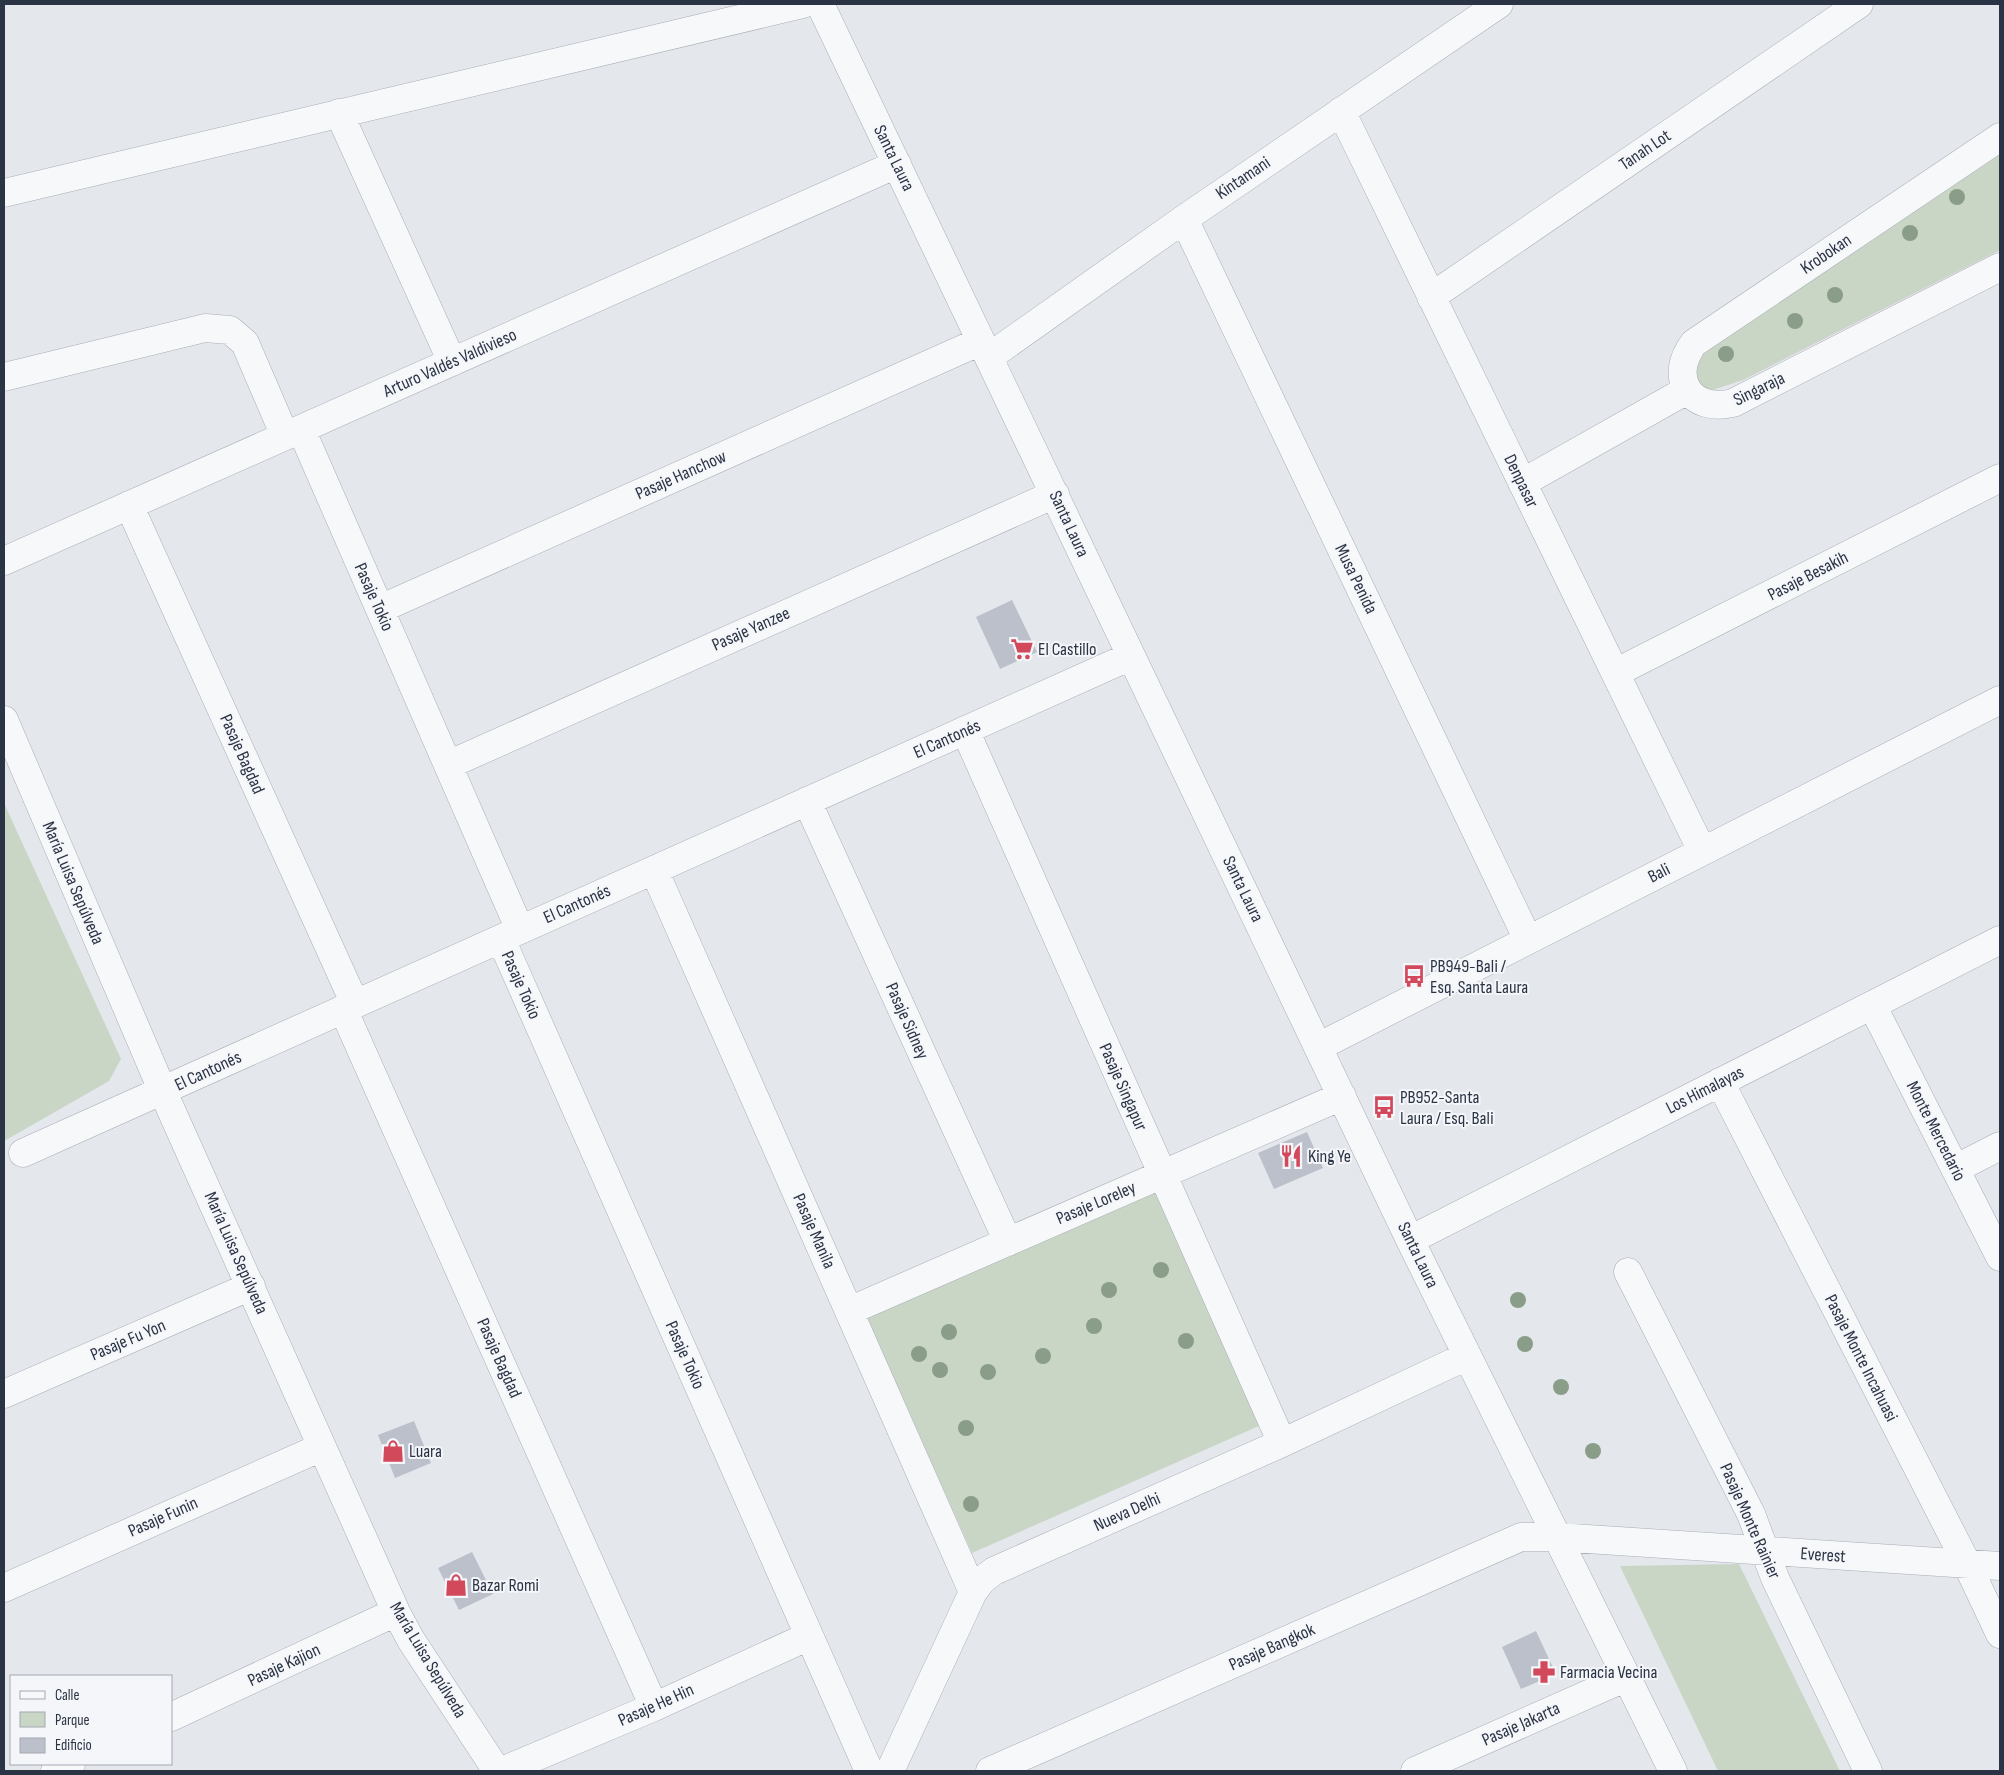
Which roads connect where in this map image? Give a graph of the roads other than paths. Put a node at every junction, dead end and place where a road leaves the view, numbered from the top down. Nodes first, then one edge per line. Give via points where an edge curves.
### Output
1 (803, 4) edge
2 (820, 4) edge
3 (1499, 4) edge
4 (1858, 4) edge
5 (1341, 111) junction
6 (339, 113) junction
7 (2000, 137) edge
8 (897, 164) junction
9 (4, 193) edge
10 (1184, 219) junction
11 (2000, 267) edge
12 (1432, 297) junction
13 (985, 349) junction
14 (452, 362) junction
15 (4, 377) edge
16 (1687, 390) junction
17 (293, 432) junction
18 (2000, 478) edge
19 (1522, 483) junction
20 (1055, 494) junction
21 (129, 505) junction
22 (4, 561) edge
23 (380, 609) junction
24 (1131, 656) junction
25 (1615, 674) junction
26 (2000, 700) edge
27 (4, 720) edge
28 (965, 730) junction
29 (448, 765) junction
30 (807, 801) junction
31 (1702, 851) junction
32 (654, 870) junction
33 (510, 934) junction
34 (1528, 940) junction
35 (2000, 940) edge
36 (1872, 1005) junction
37 (349, 1006) junction
38 (1318, 1046) junction
39 (1720, 1082) junction
40 (163, 1092) junction
41 (1342, 1096) junction
42 (2000, 1146) edge
43 (23, 1153) dead end
44 (1955, 1169) junction
45 (1162, 1175) junction
46 (1410, 1240) junction
47 (1008, 1242) junction
48 (2000, 1257) edge
49 (1628, 1272) dead end
50 (251, 1286) junction
51 (849, 1310) junction
52 (1467, 1356) junction
53 (4, 1394) edge
54 (1282, 1443) junction
55 (322, 1447) junction
56 (1557, 1537) junction
57 (1764, 1551) junction
58 (1967, 1564) junction
59 (2000, 1566) edge
60 (4, 1588) edge
61 (973, 1592) junction
62 (396, 1612) junction
63 (2000, 1634) edge
64 (809, 1636) junction
65 (1627, 1677) junction
66 (654, 1706) junction
67 (172, 1717) edge
68 (69, 1765) edge
69 (55, 1771) edge
70 (497, 1771) edge
71 (502, 1771) edge
72 (869, 1771) edge
73 (890, 1771) edge
74 (990, 1771) edge
75 (1415, 1771) edge
76 (1673, 1771) edge
77 (1868, 1771) edge

1 - 6 street
2 - 8 street, Santa Laura
3 - 5 street, Kintamani
4 - 12 street, Tanah Lot
5 - 10 street, Kintamani
5 - 12 street, Denpasar
6 - 9 street
6 - 14 street
7 - 16 street, Krobokan via 1694,343 1682,371
8 - 13 street, Santa Laura
8 - 14 street, Arturo Valdés Valdivieso
10 - 13 street, Kintamani
10 - 34 street, Musa Penida
11 - 16 street, Singaraja via 1733,403 1711,406 1694,398
12 - 19 street, Denpasar
13 - 20 street, Santa Laura
13 - 23 street, Pasaje Hanchow
14 - 17 street, Arturo Valdés Valdivieso
15 - 17 street, Pasaje Tokio via 205,328 230,330 245,343
16 - 19 street
17 - 21 street, Arturo Valdés Valdivieso
17 - 23 street, Pasaje Tokio
18 - 25 street, Pasaje Besakih
19 - 25 street, Denpasar
20 - 24 street, Santa Laura
20 - 29 street, Pasaje Yanzee
21 - 22 street, Arturo Valdés Valdivieso
21 - 37 street, Pasaje Bagdad
23 - 29 street, Pasaje Tokio
24 - 28 street, El Cantonés
24 - 38 street, Santa Laura
25 - 31 street, Denpasar
26 - 31 street, Bali
27 - 40 street, María Luisa Sepúlveda
28 - 30 street, El Cantonés
28 - 45 street, Pasaje Singapur
29 - 33 street, Pasaje Tokio
30 - 32 street, El Cantonés
30 - 47 street, Pasaje Sidney
31 - 34 street, Bali
32 - 33 street, El Cantonés
32 - 51 street, Pasaje Manila
33 - 37 street, El Cantonés
33 - 64 street, Pasaje Tokio
34 - 38 street, Bali
35 - 36 street, Los Himalayas
36 - 39 street, Los Himalayas
36 - 44 street, Monte Mercedario
37 - 40 street, El Cantonés
37 - 66 street, Pasaje Bagdad
38 - 41 street, Santa Laura
39 - 46 street, Los Himalayas
39 - 58 street, Pasaje Monte Incahuasi
40 - 43 street, El Cantonés
40 - 50 street, María Luisa Sepúlveda
41 - 45 street, Pasaje Loreley
41 - 46 street, Santa Laura
42 - 44 street
44 - 48 street, Monte Mercedario
45 - 47 street, Pasaje Loreley
45 - 54 street, Pasaje Singapur
46 - 52 street, Santa Laura
47 - 51 street, Pasaje Loreley
49 - 57 street, Pasaje Monte Rainier via 1751,1514
50 - 53 street, Pasaje Fu Yon
50 - 55 street, María Luisa Sepúlveda
51 - 61 street, Pasaje Manila
52 - 54 street, Nueva Delhi
52 - 56 street, Santa Laura
54 - 61 street, Nueva Delhi via 994,1571
55 - 60 street, Pasaje Funin
55 - 62 street, María Luisa Sepúlveda
56 - 57 street, Everest
56 - 65 street, Santa Laura
56 - 74 street, Pasaje Bangkok via 1521,1537
57 - 58 street, Everest
57 - 77 street, Pasaje Monte Rainier
58 - 59 street, Everest
58 - 63 street, Pasaje Monte Incahuasi
61 - 73 street, Nueva Delhi
62 - 67 street, Pasaje Kajion
62 - 70 street, María Luisa Sepúlveda
64 - 66 street, Pasaje He Hin
64 - 72 street, Pasaje Tokio
65 - 75 street, Pasaje Jakarta
65 - 76 street, Santa Laura
66 - 71 street, Pasaje He Hin
68 - 69 street

